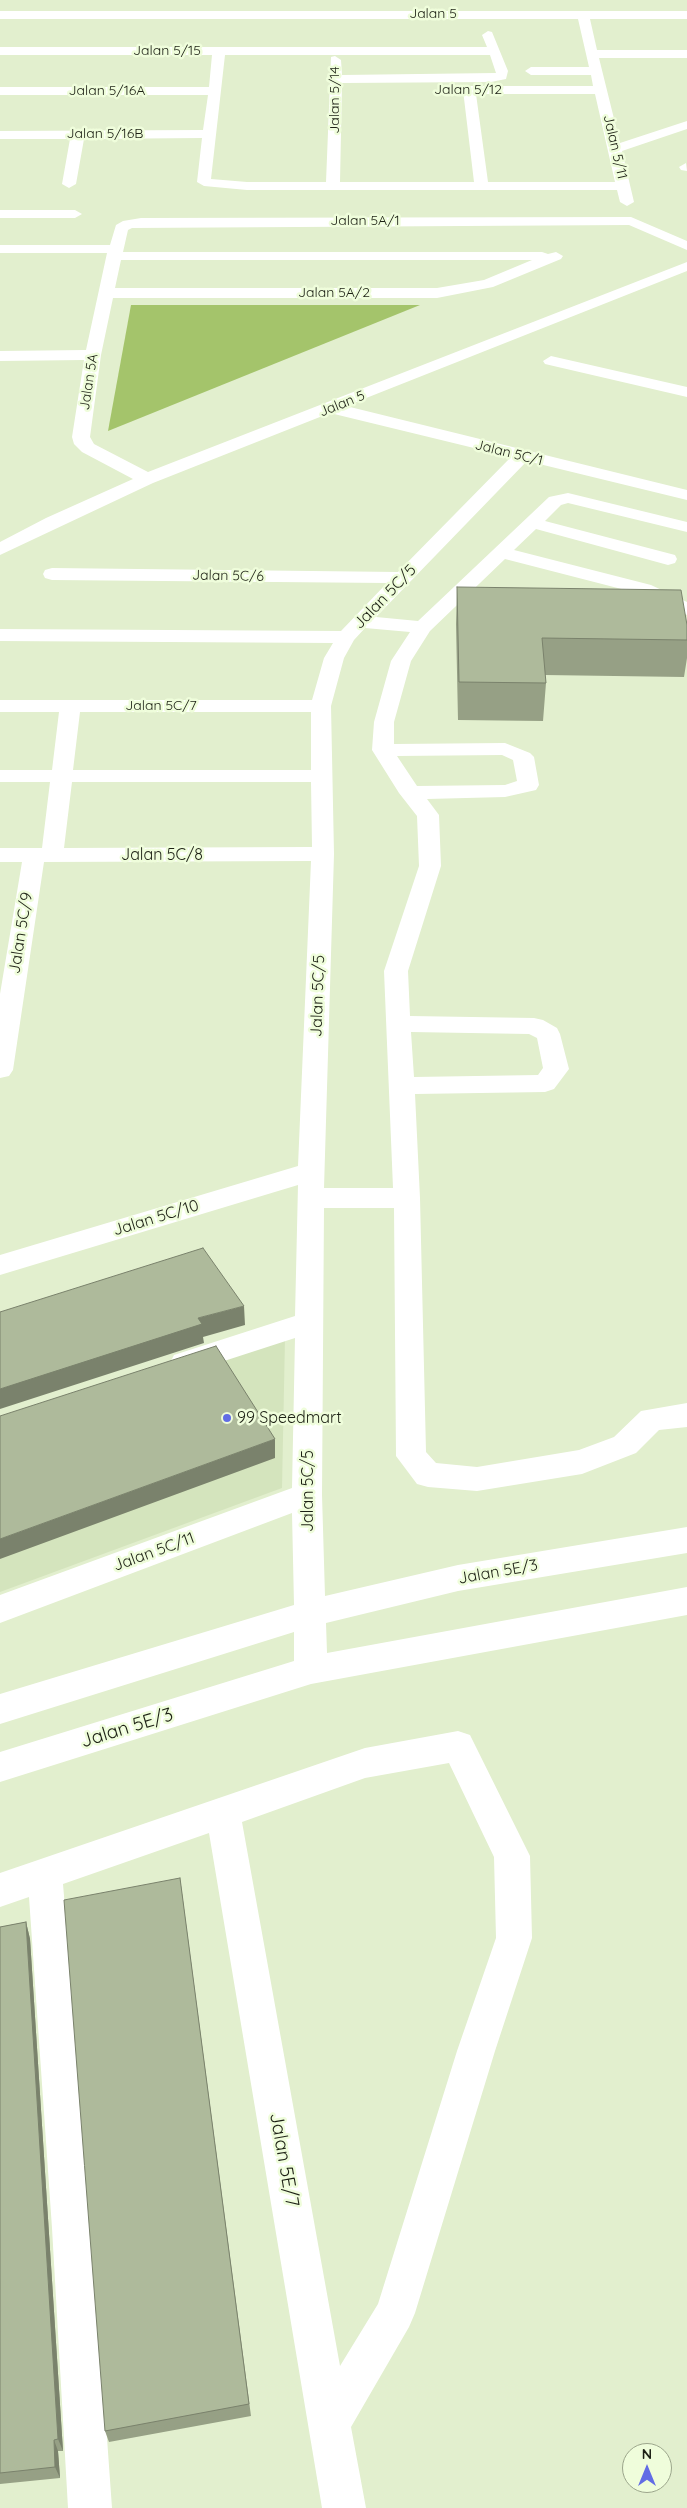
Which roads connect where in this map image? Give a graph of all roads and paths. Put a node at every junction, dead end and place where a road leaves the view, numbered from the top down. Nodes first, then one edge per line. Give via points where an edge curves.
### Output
1 (420, 0) edge
2 (422, 14) junction
3 (0, 15) edge
4 (583, 15) junction
5 (687, 15) edge
6 (337, 20) junction
7 (0, 51) edge
8 (219, 51) junction
9 (334, 51) junction
10 (495, 51) junction
11 (593, 54) junction
12 (687, 54) edge
13 (512, 71) junction
14 (597, 71) junction
15 (336, 84) junction
16 (469, 90) junction
17 (601, 90) junction
18 (0, 91) edge
19 (214, 91) junction
20 (687, 125) edge
21 (78, 134) junction
22 (209, 134) junction
23 (0, 135) edge
24 (616, 148) junction
25 (69, 184) dead end
26 (333, 186) junction
27 (624, 186) junction
28 (482, 187) junction
29 (0, 214) edge
30 (75, 214) dead end
31 (367, 221) junction
32 (631, 221) junction
33 (687, 246) edge
34 (0, 249) edge
35 (115, 253) junction
36 (369, 256) junction
37 (687, 266) edge
38 (106, 293) junction
39 (372, 293) junction
40 (93, 355) junction
41 (0, 356) edge
42 (551, 361) dead end
43 (687, 392) edge
44 (332, 408) junction
45 (522, 456) junction
46 (147, 479) junction
47 (687, 495) edge
48 (533, 523) junction
49 (687, 527) edge
50 (687, 534) edge
51 (0, 549) edge
52 (502, 553) junction
53 (668, 559) junction
54 (52, 574) dead end
55 (404, 578) junction
56 (644, 589) junction
57 (687, 609) edge
58 (359, 624) junction
59 (423, 627) junction
60 (0, 635) edge
61 (0, 706) edge
62 (70, 706) junction
63 (322, 706) junction
64 (383, 750) junction
65 (0, 776) edge
66 (62, 776) junction
67 (322, 776) junction
68 (410, 793) junction
69 (323, 854) junction
70 (0, 855) edge
71 (43, 855) junction
72 (399, 1024) junction
73 (0, 1070) edge
74 (402, 1086) junction
75 (311, 1172) junction
76 (312, 1198) junction
77 (407, 1198) junction
78 (0, 1265) edge
79 (310, 1322) junction
80 (161, 1370) edge
81 (687, 1415) edge
82 (307, 1495) junction
83 (687, 1540) edge
84 (687, 1601) edge
85 (0, 1609) edge
86 (311, 1613) junction
87 (311, 1670) junction
88 (0, 1709) edge
89 (0, 1767) edge
90 (223, 1812) junction
91 (45, 1875) junction
92 (0, 1890) edge
93 (330, 2423) junction
94 (90, 2508) edge
95 (344, 2508) edge

1 - 2 street
2 - 4 street, Jalan 5
2 - 6 street, Jalan 5
3 - 6 street, Jalan 5
4 - 5 street, Jalan 5
4 - 11 street, Jalan 5/11
6 - 9 street, Jalan 5/14
6 - 10 street via 480,27 491,39
7 - 8 street, Jalan 5/15
8 - 9 street, Jalan 5/15
8 - 19 street
9 - 10 street, Jalan 5/15
9 - 15 street, Jalan 5/14
10 - 13 street
11 - 12 street
11 - 14 street, Jalan 5/11
13 - 14 street
13 - 15 street via 490,78
14 - 17 street, Jalan 5/11
15 - 16 street, Jalan 5/12
15 - 26 street, Jalan 5/14
16 - 17 street, Jalan 5/12
16 - 28 street
17 - 24 street, Jalan 5/11
18 - 19 street, Jalan 5/16A
19 - 22 street
20 - 24 street
21 - 22 street, Jalan 5/16B
21 - 23 street, Jalan 5/16B
21 - 25 street
22 - 26 street via 204,182 247,186
24 - 27 street, Jalan 5/11
26 - 28 street
27 - 28 street
27 - 32 street, Jalan 5/11
29 - 30 street
31 - 32 street, Jalan 5A/1
31 - 35 street, Jalan 5A/1 via 141,222 121,228
31 - 36 street
32 - 33 street
34 - 35 street
35 - 36 street
35 - 38 street, Jalan 5A
36 - 39 street
36 - 39 street, Jalan 5A/2 via 556,256 465,290
37 - 44 street, Jalan 5
38 - 39 street, Jalan 5A/2
38 - 40 street, Jalan 5A
40 - 41 street
40 - 46 street, Jalan 5A via 81,437 83,444
42 - 43 street
44 - 45 street, Jalan 5C/1
44 - 46 street, Jalan 5
45 - 47 street, Jalan 5C/1
45 - 55 street, Jalan 5C/5
46 - 51 street, Jalan 5
48 - 49 street via 555,501 568,498
48 - 52 street
48 - 53 street
50 - 53 street
52 - 56 street
52 - 59 street
53 - 56 street
54 - 55 street, Jalan 5C/6
55 - 58 street, Jalan 5C/5
56 - 57 street
58 - 59 street
58 - 60 street
58 - 63 street, Jalan 5C/5 via 334,658
59 - 64 street via 401,661 384,722
61 - 62 street, Jalan 5C/7
62 - 63 street, Jalan 5C/7
62 - 66 street, Jalan 5C/9
63 - 67 street, Jalan 5C/5
64 - 68 street
64 - 68 street via 505,749 523,757 528,785 505,791
65 - 66 street
66 - 67 street
66 - 71 street, Jalan 5C/9
67 - 69 street, Jalan 5C/5
68 - 72 street via 428,815 430,866 396,970
69 - 71 street, Jalan 5C/8
69 - 75 street, Jalan 5C/5
70 - 71 street, Jalan 5C/8
71 - 73 street, Jalan 5C/9
72 - 74 street
72 - 74 street via 534,1026 548,1034 556,1069 545,1083
74 - 77 street
75 - 76 street, Jalan 5C/5
75 - 78 street, Jalan 5C/10
76 - 77 street
76 - 79 street, Jalan 5C/5
77 - 81 street via 410,1456 428,1475 477,1479 582,1462 625,1445 651,1419
79 - 80 street
79 - 82 street, Jalan 5C/5
82 - 85 street, Jalan 5C/11
82 - 86 street, Jalan 5C/5
83 - 86 street, Jalan 5E/3 via 458,1578
84 - 87 street, Jalan 5E/3
86 - 87 street
86 - 88 street, Jalan 5E/3
87 - 89 street, Jalan 5E/3
90 - 91 street
90 - 93 street, Jalan 5E/7
90 - 93 street via 365,1763 458,1746 512,1856 514,1938 396,2313
91 - 92 street
91 - 94 street
93 - 95 street, Jalan 5E/7

